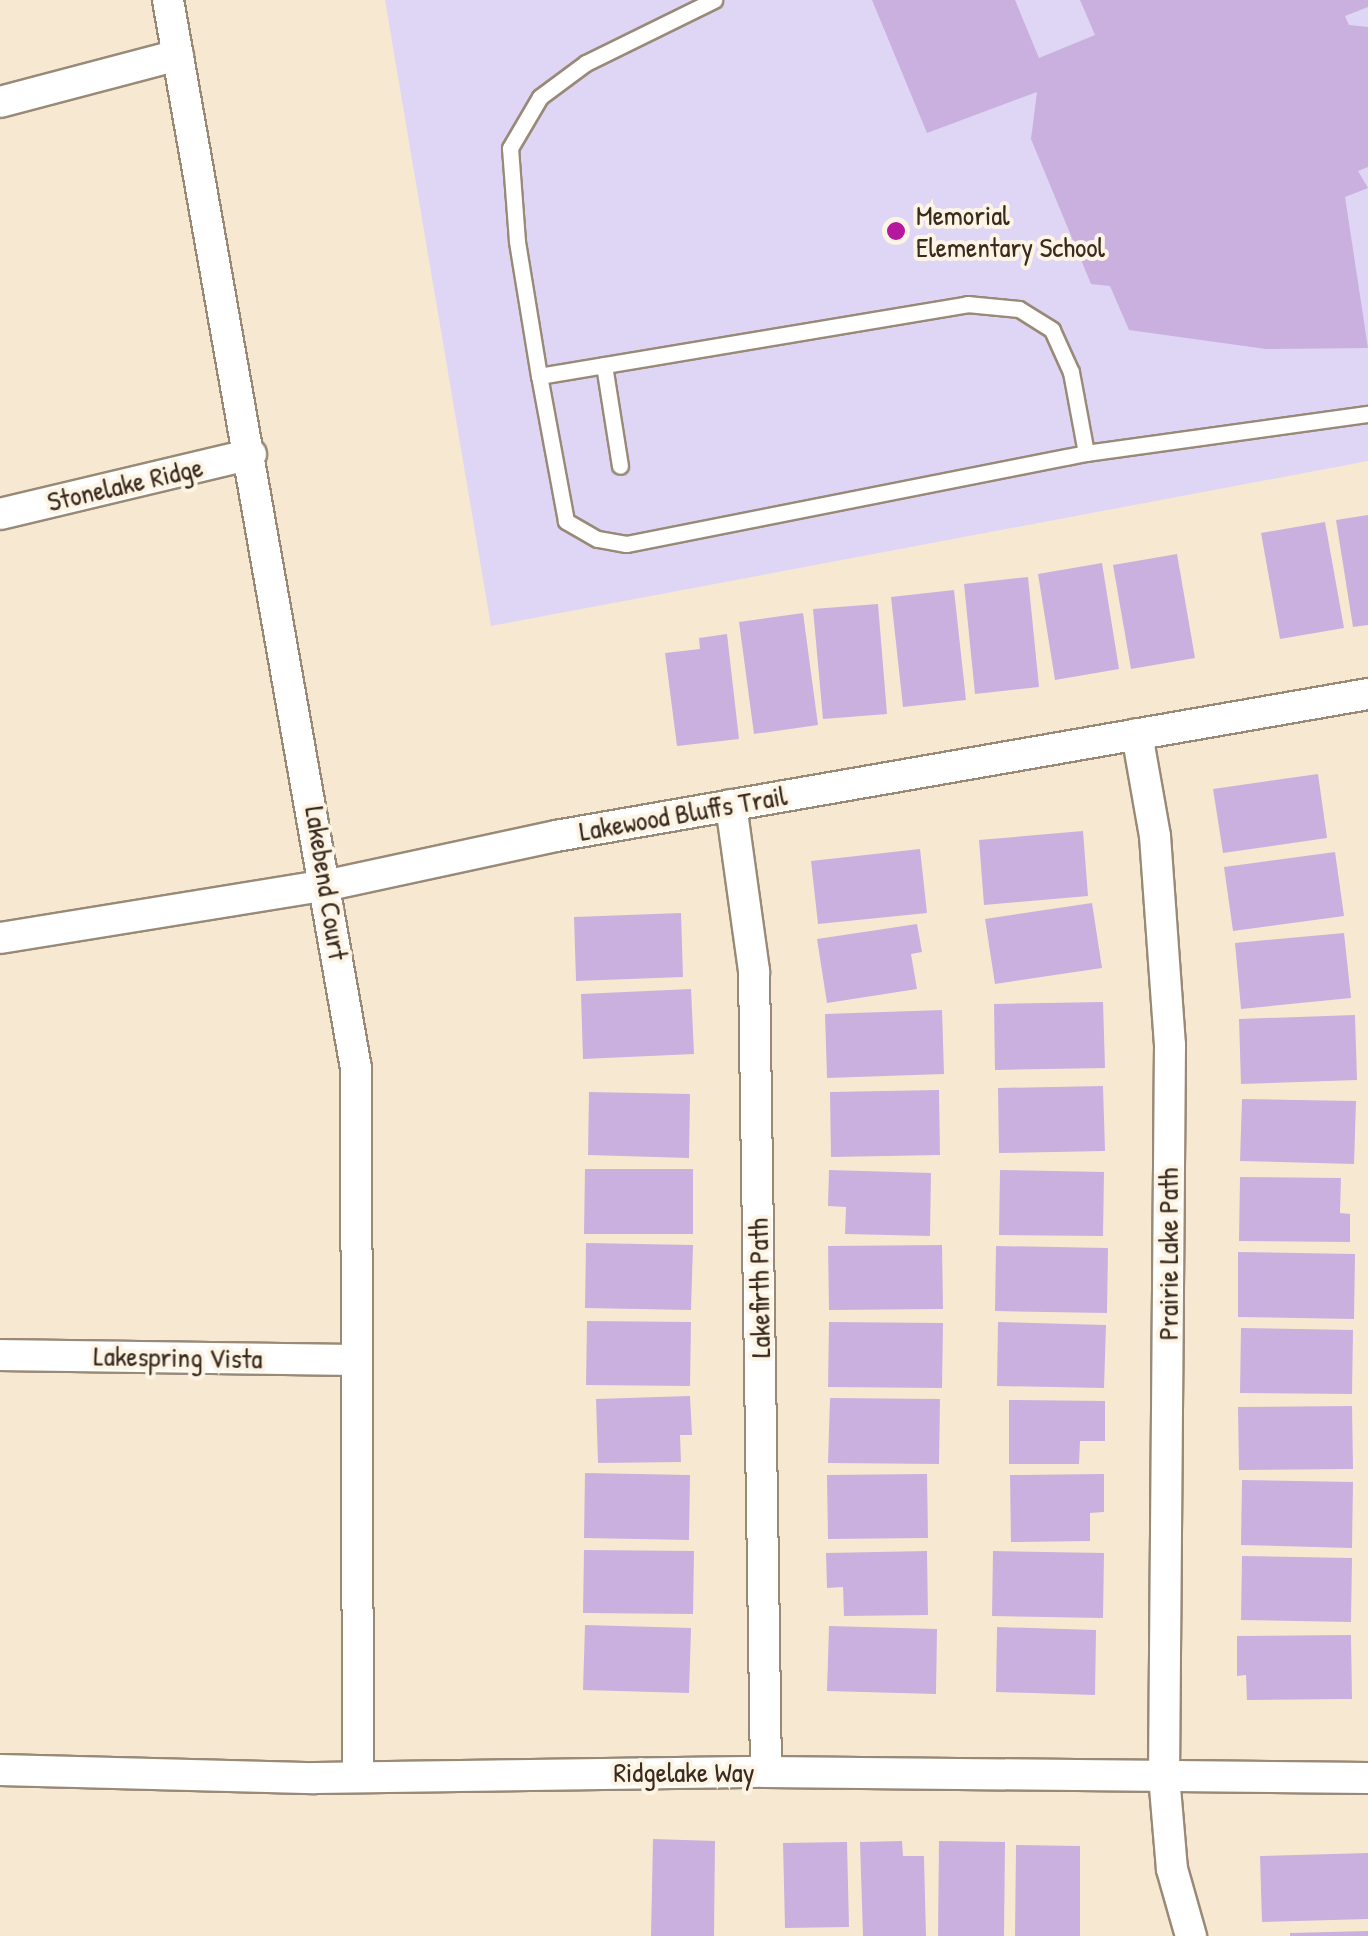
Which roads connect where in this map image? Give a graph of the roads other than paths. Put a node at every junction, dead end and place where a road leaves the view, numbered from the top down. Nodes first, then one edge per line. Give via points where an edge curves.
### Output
1 (168, 0) edge
2 (714, 0) edge
3 (178, 55) junction
4 (0, 102) edge
5 (604, 365) junction
6 (540, 376) junction
7 (1368, 414) edge
8 (251, 454) junction
9 (1086, 454) junction
10 (620, 466) dead end
11 (0, 514) edge
12 (1368, 694) edge
13 (1137, 734) junction
14 (730, 805) junction
15 (329, 885) junction
16 (0, 938) edge
17 (0, 1354) edge
18 (357, 1360) junction
19 (0, 1770) edge
20 (766, 1772) junction
21 (1164, 1776) junction
22 (358, 1777) junction
23 (1368, 1778) edge
24 (1192, 1936) edge

1 - 3 street, Lakebend Court
2 - 6 lane via 586,63 540,97 510,148 516,242
3 - 4 street
3 - 8 street, Lakebend Court
5 - 6 lane
5 - 9 lane via 968,304 1019,308 1052,330 1071,372
5 - 10 lane
6 - 9 lane via 566,520 612,542
7 - 9 lane
8 - 11 street, Stonelake Ridge
8 - 15 street, Lakebend Court
12 - 13 street, Lakewood Bluffs Trail
13 - 14 street, Lakewood Bluffs Trail
13 - 21 street, Prairie Lake Path via 1155,836 1170,1046
14 - 15 street, Lakewood Bluffs Trail
14 - 20 street, Lakefirth Path via 754,970
15 - 16 street, Lakewood Bluffs Trail
15 - 18 street, Lakebend Court via 356,1068
17 - 18 street, Lakespring Vista
18 - 22 street, Lakebend Court
19 - 22 street, Ridgelake Way
20 - 21 street, Ridgelake Way
20 - 22 street, Ridgelake Way
21 - 23 street, Ridgelake Way
21 - 24 street, Prairie Lake Path via 1172,1869

